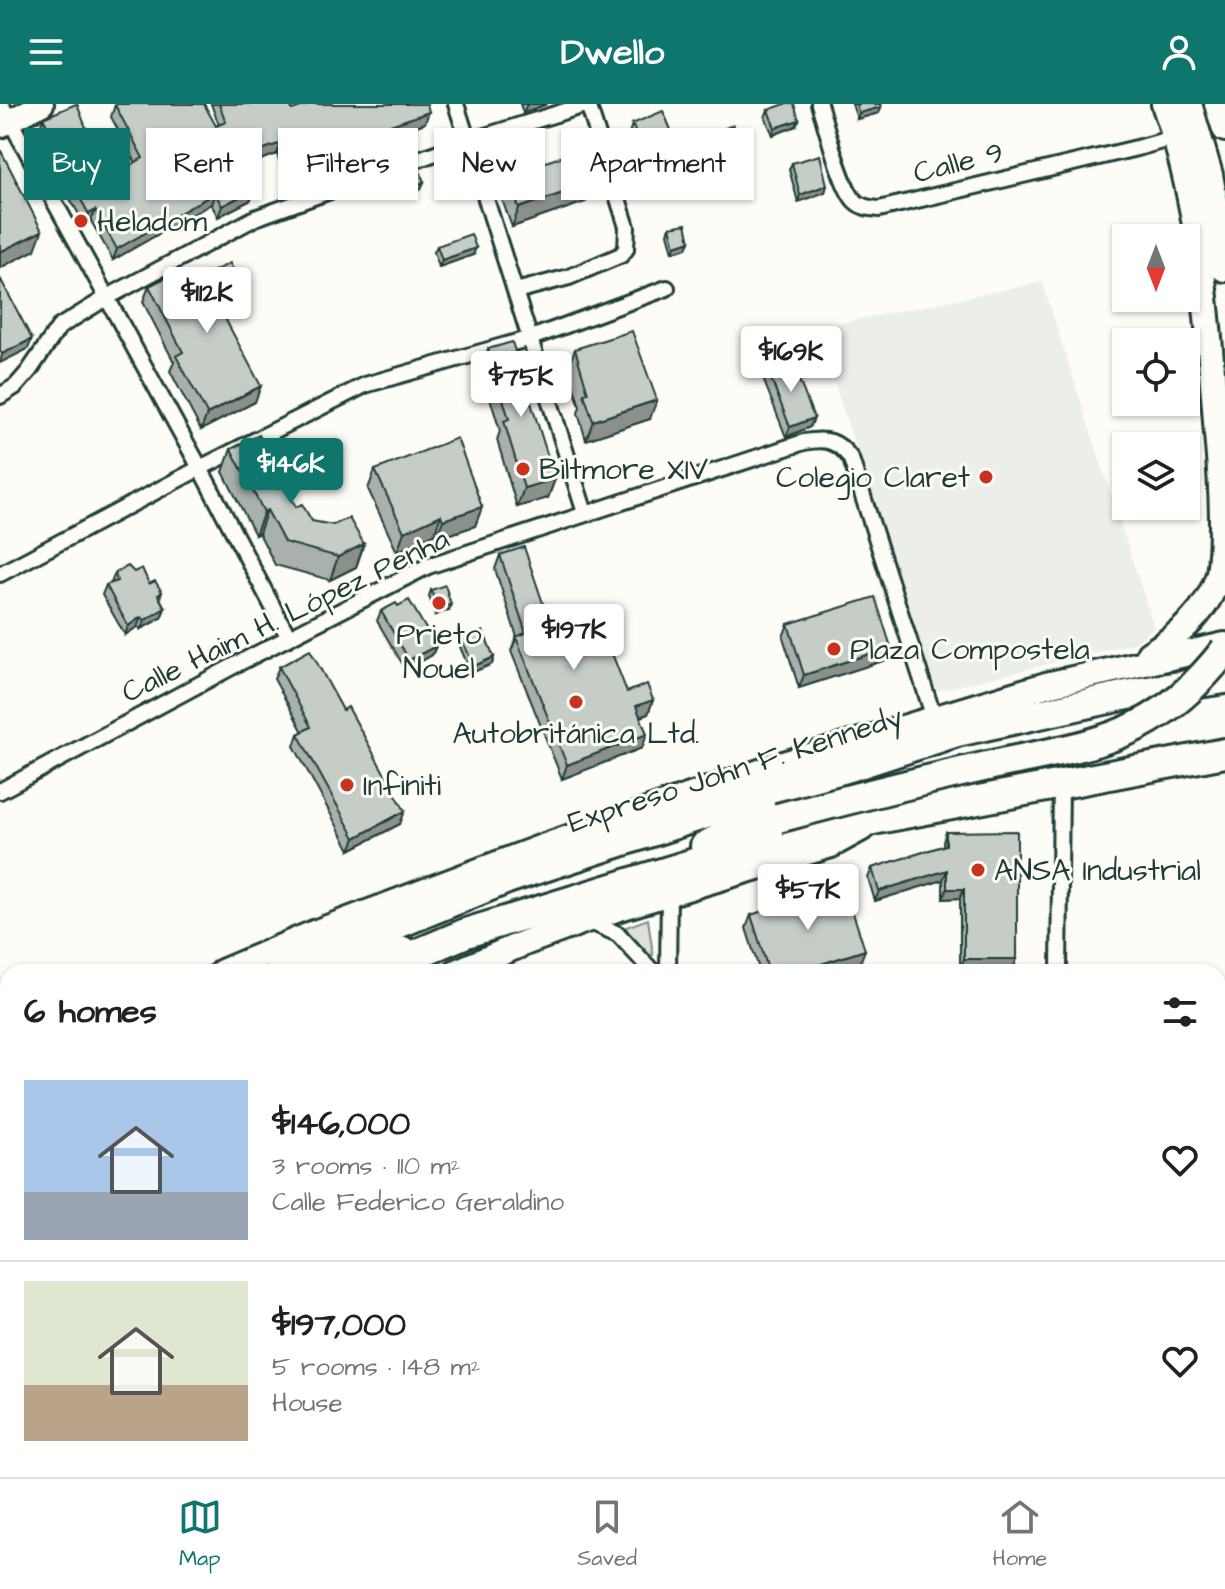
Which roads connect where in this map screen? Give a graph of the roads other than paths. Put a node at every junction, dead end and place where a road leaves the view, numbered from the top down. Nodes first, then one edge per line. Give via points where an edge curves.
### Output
1 (42, 104) edge
2 (456, 104) edge
3 (588, 104) edge
4 (819, 104) edge
5 (1164, 104) edge
6 (1187, 104) edge
7 (1217, 104) edge
8 (4, 117) edge
9 (464, 128) edge
10 (511, 128) edge
11 (1225, 129) edge
12 (1187, 137) junction
13 (434, 154) edge
14 (487, 200) edge
15 (1225, 267) edge
16 (667, 288) dead end
17 (516, 291) junction
18 (106, 298) junction
19 (531, 338) junction
20 (0, 396) edge
21 (200, 468) junction
22 (1223, 509) edge
23 (585, 513) junction
24 (0, 574) edge
25 (1222, 584) edge
26 (289, 638) junction
27 (1225, 647) edge
28 (1117, 667) junction
29 (1225, 679) edge
30 (946, 725) junction
31 (877, 738) joint
32 (1225, 753) edge
33 (1061, 784) junction
34 (0, 791) edge
35 (878, 819) junction
36 (643, 877) junction
37 (669, 894) junction
38 (586, 920) junction
39 (466, 933) junction
40 (241, 964) edge
41 (300, 964) edge
42 (353, 964) edge
43 (393, 964) edge
44 (476, 964) edge
45 (646, 964) edge
46 (668, 964) edge
47 (1059, 964) edge

1 - 8 street
2 - 9 street
3 - 10 street
3 - 17 street via 627,227 626,249 569,277
4 - 12 street, Calle 9 via 847,187 855,202 867,208
5 - 12 main road
6 - 12 highway
7 - 11 main road
8 - 18 street
12 - 15 highway via 1218,223
12 - 22 main road
13 - 18 street via 255,218
14 - 17 street
16 - 19 street
17 - 19 street
18 - 20 street via 59,327 29,371
18 - 21 street
19 - 21 street via 365,385
19 - 23 street
21 - 24 street
21 - 26 street
22 - 25 main road
23 - 26 street, Calle Haim H. López Penha via 428,566
23 - 30 street, Calle Haim H. López Penha via 804,442 819,439 843,447
25 - 28 main road via 1172,639
26 - 34 street, Calle Haim H. López Penha
27 - 28 main road
27 - 36 highway, bridge via 1182,697 1114,736 739,828
28 - 30 main road
29 - 30 highway, Expreso John F. Kennedy
30 - 31 highway
30 - 41 highway, Expreso John F. Kennedy via 521,874
31 - 40 main road via 780,765 545,846
32 - 33 highway
33 - 35 highway
33 - 47 street
35 - 36 highway
35 - 37 main road via 831,845
36 - 39 highway
37 - 38 main road
37 - 46 street
38 - 44 main road
38 - 45 street via 618,934
39 - 42 main road
39 - 43 highway

